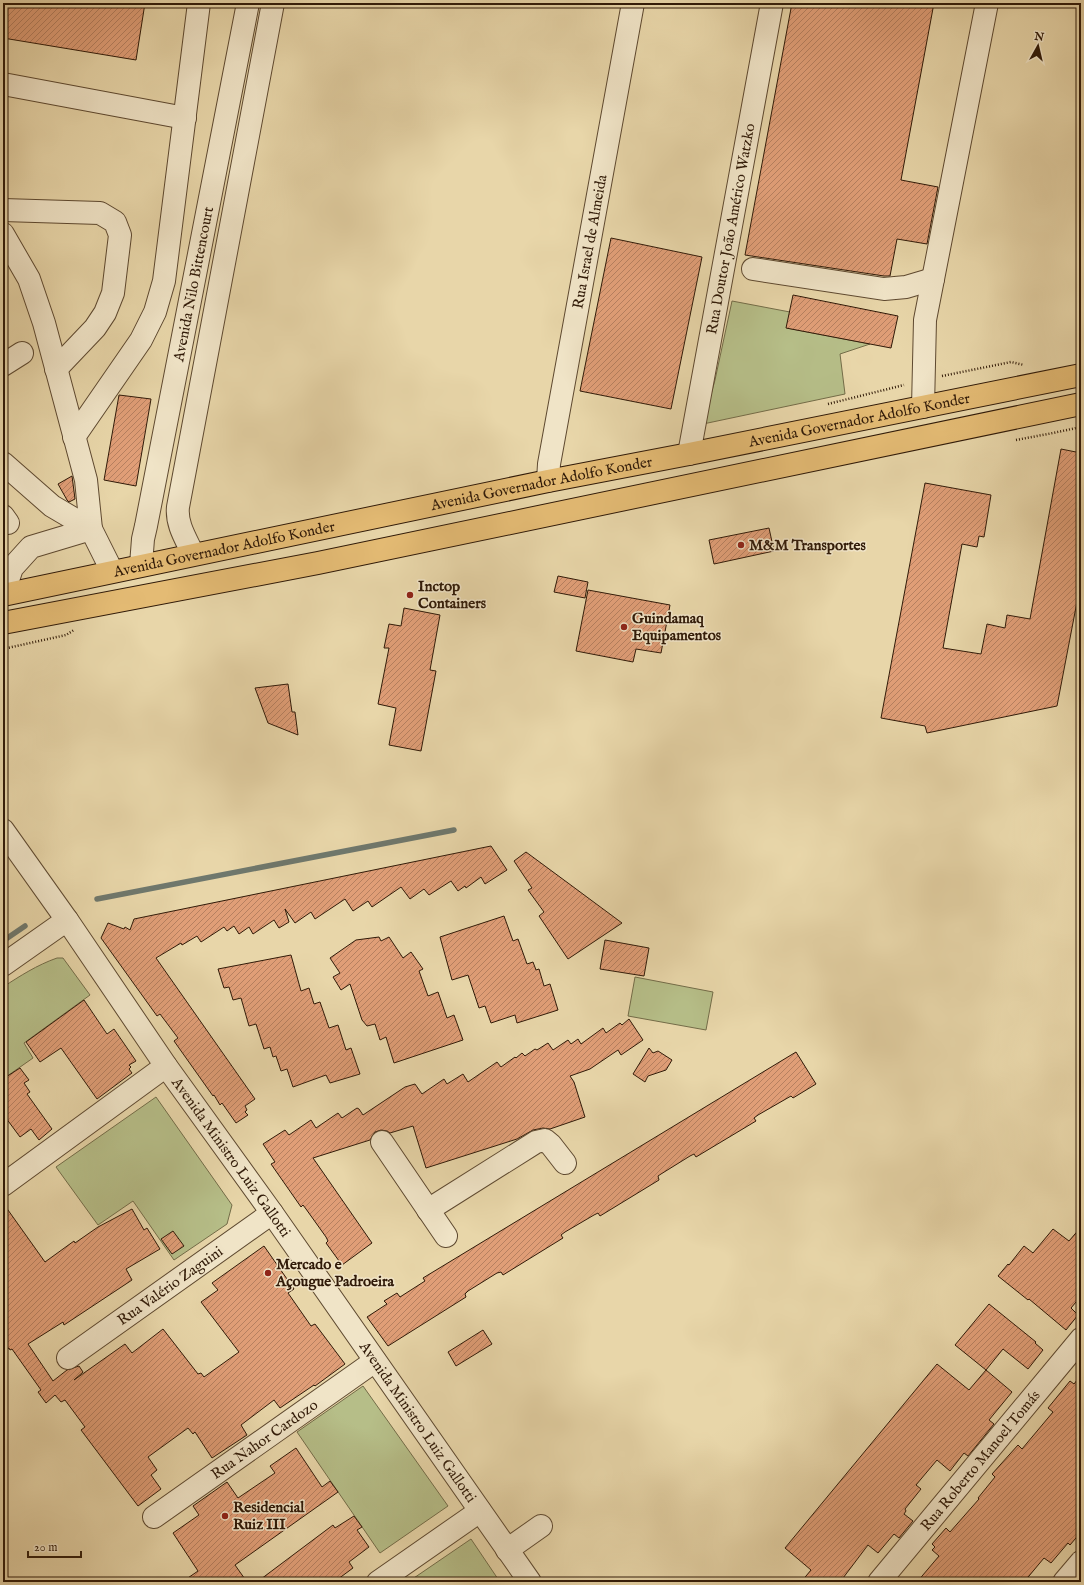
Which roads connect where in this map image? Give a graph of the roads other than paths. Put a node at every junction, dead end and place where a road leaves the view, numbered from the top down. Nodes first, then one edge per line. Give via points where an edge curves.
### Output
1 (199, 3) edge
2 (248, 3) edge
3 (273, 3) edge
4 (633, 3) edge
5 (772, 3) edge
6 (987, 3) edge
7 (3, 84) edge
8 (185, 118) junction
9 (3, 210) edge
10 (3, 234) edge
11 (753, 269) dead end
12 (933, 279) junction
13 (22, 353) dead end
14 (3, 365) edge
15 (56, 370) junction
16 (1081, 375) edge
17 (1081, 404) edge
18 (923, 407) junction
19 (74, 437) junction
20 (689, 454) junction
21 (3, 463) edge
22 (548, 481) junction
23 (91, 529) junction
24 (193, 554) junction
25 (141, 565) junction
26 (112, 571) junction
27 (3, 595) edge
28 (3, 623) edge
29 (3, 830) edge
30 (67, 920) junction
31 (3, 965) edge
32 (166, 1066) junction
33 (382, 1142) dead end
34 (565, 1163) dead end
35 (3, 1185) edge
36 (428, 1210) junction
37 (272, 1213) junction
38 (446, 1236) dead end
39 (1081, 1339) edge
40 (68, 1358) dead end
41 (374, 1361) junction
42 (480, 1511) junction
43 (154, 1517) dead end
44 (541, 1526) dead end
45 (507, 1550) junction
46 (1081, 1562) edge
47 (378, 1582) edge
48 (530, 1582) edge
49 (879, 1582) edge
50 (1064, 1582) edge

1 - 8 street
2 - 25 street, Avenida Nilo Bittencourt via 143,539
3 - 24 street, Avenida Nilo Bittencourt via 178,507 180,526
4 - 22 street, Rua Israel de Almeida
5 - 20 street, Rua Doutor João Américo Watzko
6 - 12 street
7 - 8 street
8 - 19 street via 164,281 155,312 140,340
9 - 15 street via 100,213 115,222 120,235 113,293 105,313 95,328
10 - 15 street via 29,278
11 - 12 street via 884,289 906,287
12 - 18 street via 925,320
13 - 14 street
15 - 19 street
16 - 18 main road, Avenida Governador Adolfo Konder
17 - 28 main road, Avenida Governador Adolfo Konder via 326,561
18 - 20 main road, Avenida Governador Adolfo Konder
19 - 23 street via 86,480
20 - 22 main road, Avenida Governador Adolfo Konder
21 - 23 street via 52,506
22 - 24 main road, Avenida Governador Adolfo Konder
23 - 26 street
23 - 27 street via 31,547 12,568
24 - 25 main road, Avenida Governador Adolfo Konder
25 - 26 main road, Avenida Governador Adolfo Konder
26 - 27 main road, Avenida Governador Adolfo Konder
29 - 30 street, Avenida Ministro Luiz Gallotti
30 - 31 street
30 - 32 street, Avenida Ministro Luiz Gallotti
32 - 35 street
32 - 37 street, Avenida Ministro Luiz Gallotti
33 - 36 street
34 - 36 street via 545,1140 536,1142
36 - 38 street
37 - 40 street, Rua Valério Zaguini
37 - 41 street, Avenida Ministro Luiz Gallotti
39 - 49 street, Rua Roberto Manoel Tomás
41 - 42 street, Avenida Ministro Luiz Gallotti
41 - 43 street, Rua Nahor Cardozo
42 - 45 street, Avenida Ministro Luiz Gallotti
42 - 47 street
44 - 45 street
45 - 48 street, Avenida Ministro Luiz Gallotti
46 - 50 street

